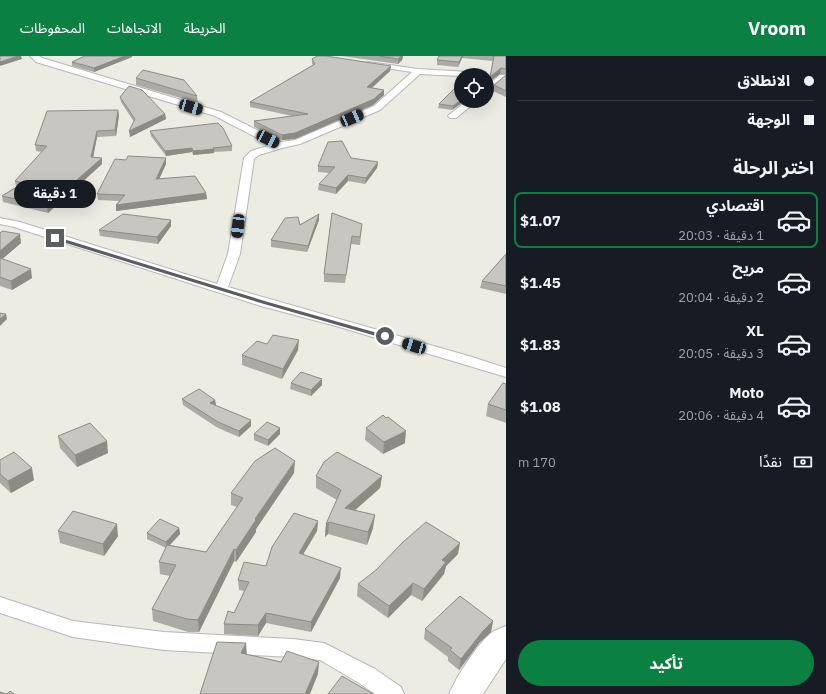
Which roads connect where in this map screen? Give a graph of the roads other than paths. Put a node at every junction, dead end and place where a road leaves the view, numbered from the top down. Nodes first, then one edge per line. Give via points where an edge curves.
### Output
1 (34, 56) edge
2 (362, 63) edge
3 (418, 70) junction
4 (454, 73) edge
5 (494, 76) edge
6 (505, 77) edge
7 (494, 85) edge
8 (463, 108) edge
9 (453, 116) dead end
10 (280, 145) junction
11 (0, 221) edge
12 (221, 289) junction
13 (506, 373) edge
14 (0, 605) edge
15 (506, 639) edge
16 (393, 694) edge
17 (465, 694) edge

1 - 10 street via 39,60 96,78 218,114
2 - 3 street
3 - 4 street
3 - 10 street via 377,108 297,142
5 - 6 street
6 - 7 street
8 - 9 street
10 - 12 street via 255,153 249,158 234,254
11 - 12 street
12 - 13 street
14 - 16 street via 73,629 164,641 324,652
15 - 17 street via 492,653

